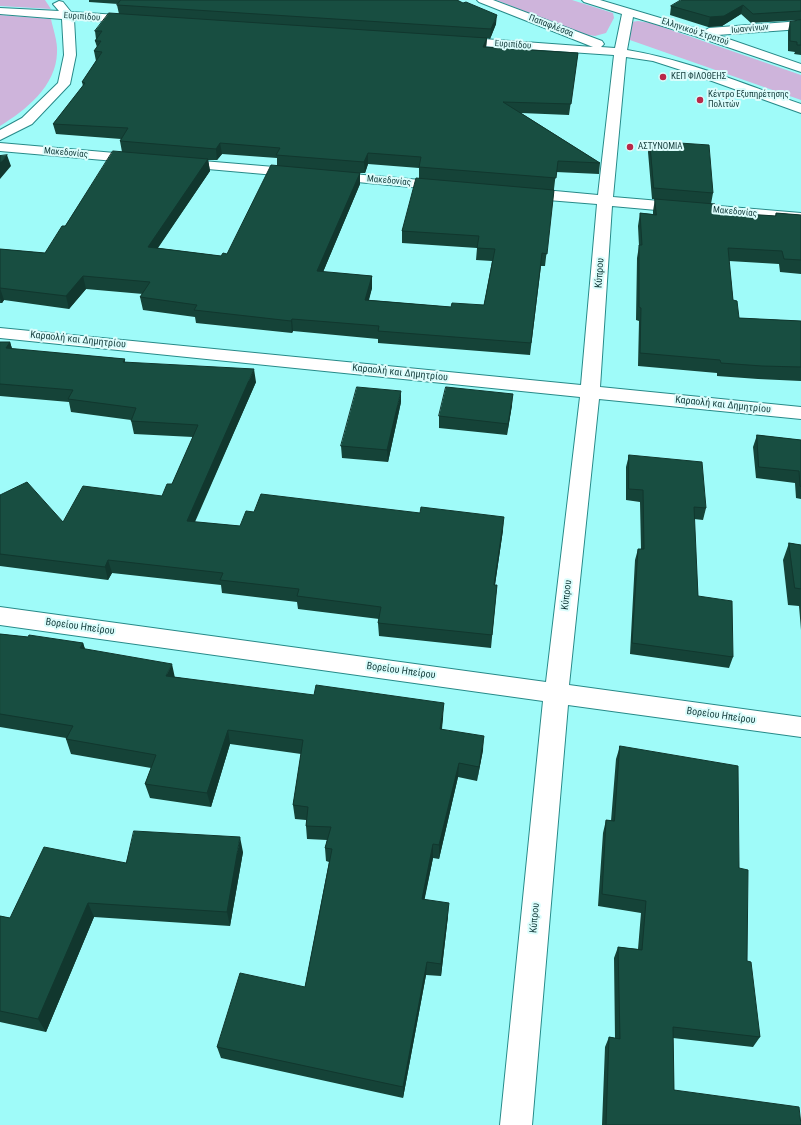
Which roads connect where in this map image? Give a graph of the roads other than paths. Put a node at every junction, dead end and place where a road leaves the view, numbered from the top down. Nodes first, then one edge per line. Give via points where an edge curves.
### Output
1 (56, 0) edge
2 (483, 0) edge
3 (588, 0) edge
4 (639, 2) dead end
5 (0, 11) edge
6 (628, 11) junction
7 (68, 16) junction
8 (147, 21) edge
9 (801, 25) edge
10 (699, 33) junction
11 (440, 40) edge
12 (619, 59) junction
13 (801, 68) edge
14 (801, 109) edge
15 (0, 136) edge
16 (0, 147) edge
17 (150, 160) edge
18 (166, 162) edge
19 (458, 188) edge
20 (506, 192) edge
21 (605, 200) junction
22 (801, 218) edge
23 (0, 332) edge
24 (590, 392) junction
25 (801, 413) edge
26 (0, 616) edge
27 (556, 693) junction
28 (801, 727) edge
29 (516, 1125) edge

1 - 7 street
2 - 12 street, Παπαφλέσσα
3 - 6 street, Ελληνικού Στρατού
4 - 6 street
5 - 7 street, Ευριπίδου
6 - 10 street, Ελληνικού Στρατού
6 - 12 street, Κύπρου
7 - 8 street, Ευριπίδου
7 - 15 street via 70,55 64,84 27,121
9 - 10 street, Ιωαννίνων
10 - 13 street, Ελληνικού Στρατού
11 - 12 street, Ευριπίδου
12 - 14 street via 655,58
12 - 21 street, Κύπρου
16 - 17 street, Μακεδονίας
18 - 19 street, Μακεδονίας
20 - 21 street, Μακεδονίας
21 - 22 street, Μακεδονίας
21 - 24 street, Κύπρου
23 - 24 street, Καραολή και Δημητρίου
24 - 25 street, Καραολή και Δημητρίου
24 - 27 street, Κύπρου
26 - 27 street, Βορείου Ηπείρου
27 - 28 street, Βορείου Ηπείρου
27 - 29 street, Κύπρου

